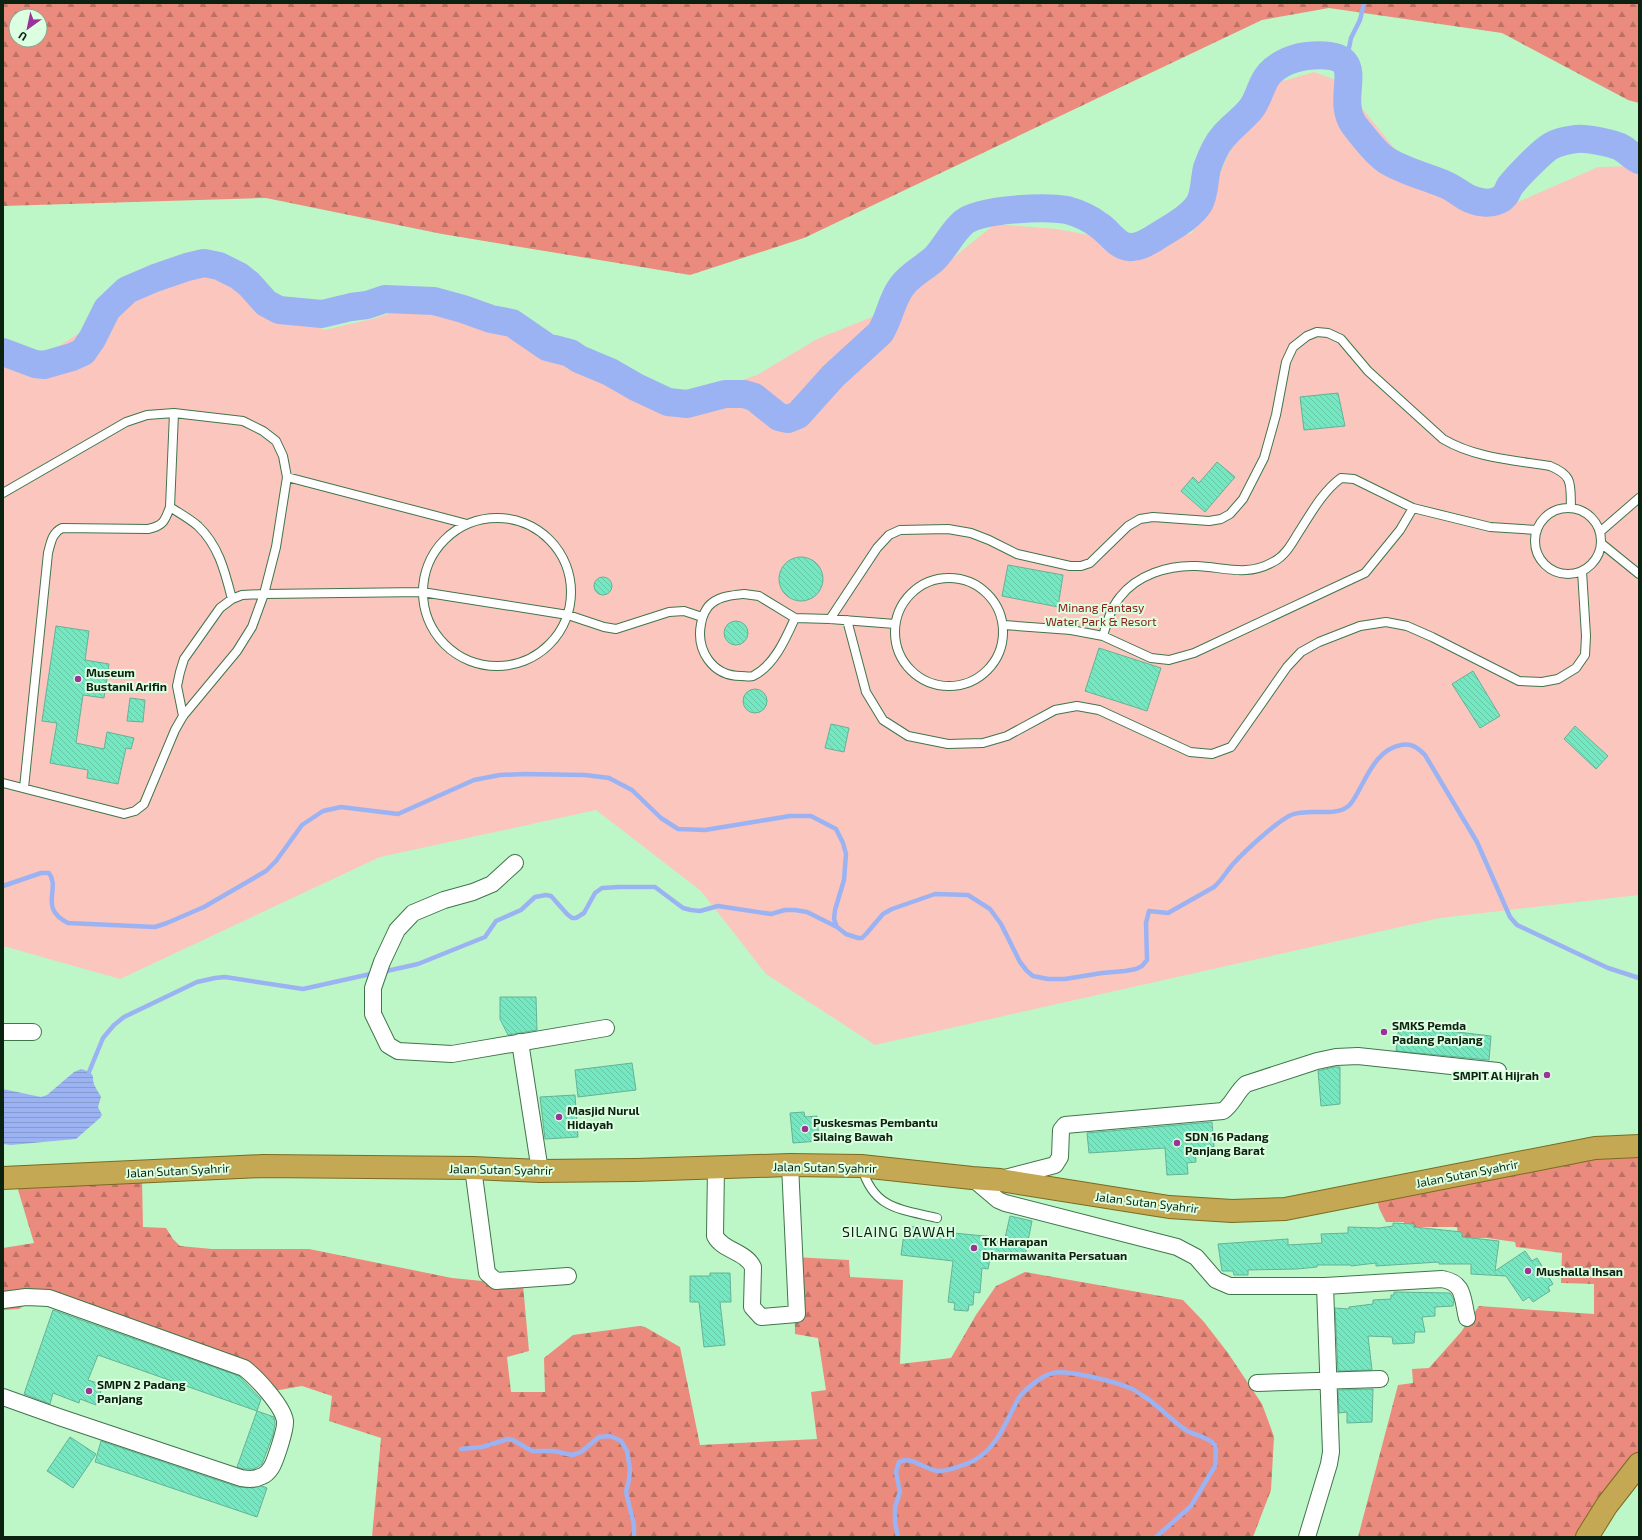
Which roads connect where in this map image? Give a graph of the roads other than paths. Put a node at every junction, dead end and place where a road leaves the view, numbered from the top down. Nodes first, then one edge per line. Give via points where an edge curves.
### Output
1 (174, 413) junction
2 (286, 477) junction
3 (3, 493) edge
4 (1639, 498) edge
5 (170, 506) junction
6 (1571, 507) junction
7 (1413, 508) junction
8 (467, 524) junction
9 (1537, 530) junction
10 (1600, 531) junction
11 (1602, 544) junction
12 (1582, 571) junction
13 (1639, 574) edge
14 (422, 592) junction
15 (264, 594) junction
16 (232, 599) junction
17 (568, 615) junction
18 (702, 617) junction
19 (795, 618) junction
20 (830, 618) junction
21 (848, 620) junction
22 (895, 624) junction
23 (1004, 625) junction
24 (1104, 636) junction
25 (183, 716) junction
26 (3, 783) edge
27 (24, 788) junction
28 (514, 863) dead end
29 (606, 1028) dead end
30 (3, 1032) edge
31 (33, 1032) dead end
32 (520, 1042) junction
33 (1498, 1071) dead end
34 (1639, 1146) edge
35 (790, 1165) junction
36 (861, 1166) junction
37 (716, 1167) junction
38 (473, 1168) junction
39 (540, 1171) junction
40 (3, 1178) edge
41 (972, 1178) junction
42 (1000, 1180) junction
43 (937, 1218) dead end
44 (568, 1276) dead end
45 (1325, 1286) junction
46 (3, 1300) edge
47 (1467, 1318) dead end
48 (1380, 1378) dead end
49 (1328, 1381) junction
50 (1257, 1384) dead end
51 (3, 1396) edge
52 (1639, 1464) edge
53 (1307, 1537) edge
54 (1587, 1537) edge

1 - 2 lane via 243,421 263,431 276,441 283,456
1 - 3 lane via 147,415 126,422
1 - 5 lane
2 - 8 lane
2 - 15 lane via 276,547
4 - 10 lane
5 - 16 lane via 198,526 211,542 221,561
5 - 27 lane via 166,518 159,527 62,528 56,531 52,538 48,553
6 - 9 lane via 1560,508 1550,513 1542,520
6 - 10 lane via 1584,511 1594,519
6 - 20 lane via 1570,483 1560,470 1456,447 1443,439 1368,371 1341,339 1328,333 1317,332 1306,336 1293,347 1286,362 1276,415 1264,458 1243,499 1230,514 1209,521 1140,518 1128,526 1090,563 1081,566 1070,566 1017,554 971,533 948,529 900,530 889,535 877,548
7 - 9 lane via 1490,527
7 - 24 lane via 1400,530 1365,573 1194,653 1169,660 1151,658
7 - 24 lane via 1354,479 1341,478 1321,498 1287,550 1275,562 1240,571 1195,566 1154,572 1137,580 1119,597
8 - 14 lane via 443,540 428,564
8 - 17 lane via 494,518 522,522 547,537 564,560 572,587
9 - 12 lane via 1535,543 1538,555 1546,565 1563,573
10 - 11 lane
11 - 12 lane via 1599,555 1592,565
11 - 13 lane
12 - 21 lane via 1585,655 1576,668 1558,680 1519,681 1407,626 1386,622 1360,626 1301,652 1287,666 1231,747 1212,754 1190,752 1099,710 1077,706 1055,710 1007,736 983,743 948,744 908,736 883,720 866,692
14 - 15 lane
14 - 17 lane
14 - 17 lane via 427,618 440,640 461,657 486,666 512,665 536,656 556,639
15 - 16 lane via 242,595
15 - 25 lane via 252,627 238,651
16 - 25 lane via 220,608 184,659 177,686
17 - 18 lane via 616,629 669,612 684,611
18 - 19 lane via 712,603 727,596 744,594 759,596
18 - 19 lane via 699,635 704,654 716,668 733,676 752,677 766,666 778,650
19 - 20 lane
20 - 21 lane
21 - 22 lane
22 - 23 lane via 902,604 917,587 938,578 960,578 981,587 996,604
22 - 23 lane via 896,643 903,660 911,670 931,683 949,686 968,683 984,674 996,660 1003,643
23 - 24 lane via 1071,630
25 - 27 lane via 151,792 144,804 135,811 124,814
26 - 27 lane
28 - 32 street via 492,884 413,913 397,930 373,988 373,1014 388,1045 398,1051 452,1054
29 - 32 street
30 - 31 street
32 - 39 street
33 - 42 street via 1358,1056 1336,1056 1246,1084 1223,1111 1065,1125 1060,1130 1060,1157 1055,1164
34 - 42 highway, Jalan Sutan Syahrir via 1595,1148 1285,1209 1232,1211 1169,1207
35 - 36 highway, Jalan Sutan Syahrir
35 - 37 highway, Jalan Sutan Syahrir
35 - 37 street via 797,1314 761,1317 752,1307 750,1263 745,1257 722,1244 715,1236
36 - 41 highway, Jalan Sutan Syahrir
36 - 43 lane via 866,1182 880,1200 898,1209
37 - 39 highway, Jalan Sutan Syahrir
38 - 39 highway, Jalan Sutan Syahrir
38 - 40 highway, Jalan Sutan Syahrir via 263,1166
38 - 44 street via 487,1272 490,1277 496,1280
41 - 42 highway, Jalan Sutan Syahrir
41 - 45 street via 1005,1203 1177,1247 1196,1257 1216,1280 1230,1286
45 - 47 street via 1451,1280 1460,1290
45 - 49 street
46 - 51 street via 49,1298 244,1368 265,1387 285,1421 271,1468 263,1476 254,1479 241,1478
48 - 49 street
49 - 50 street
49 - 53 street via 1331,1452
52 - 54 highway via 1607,1505

